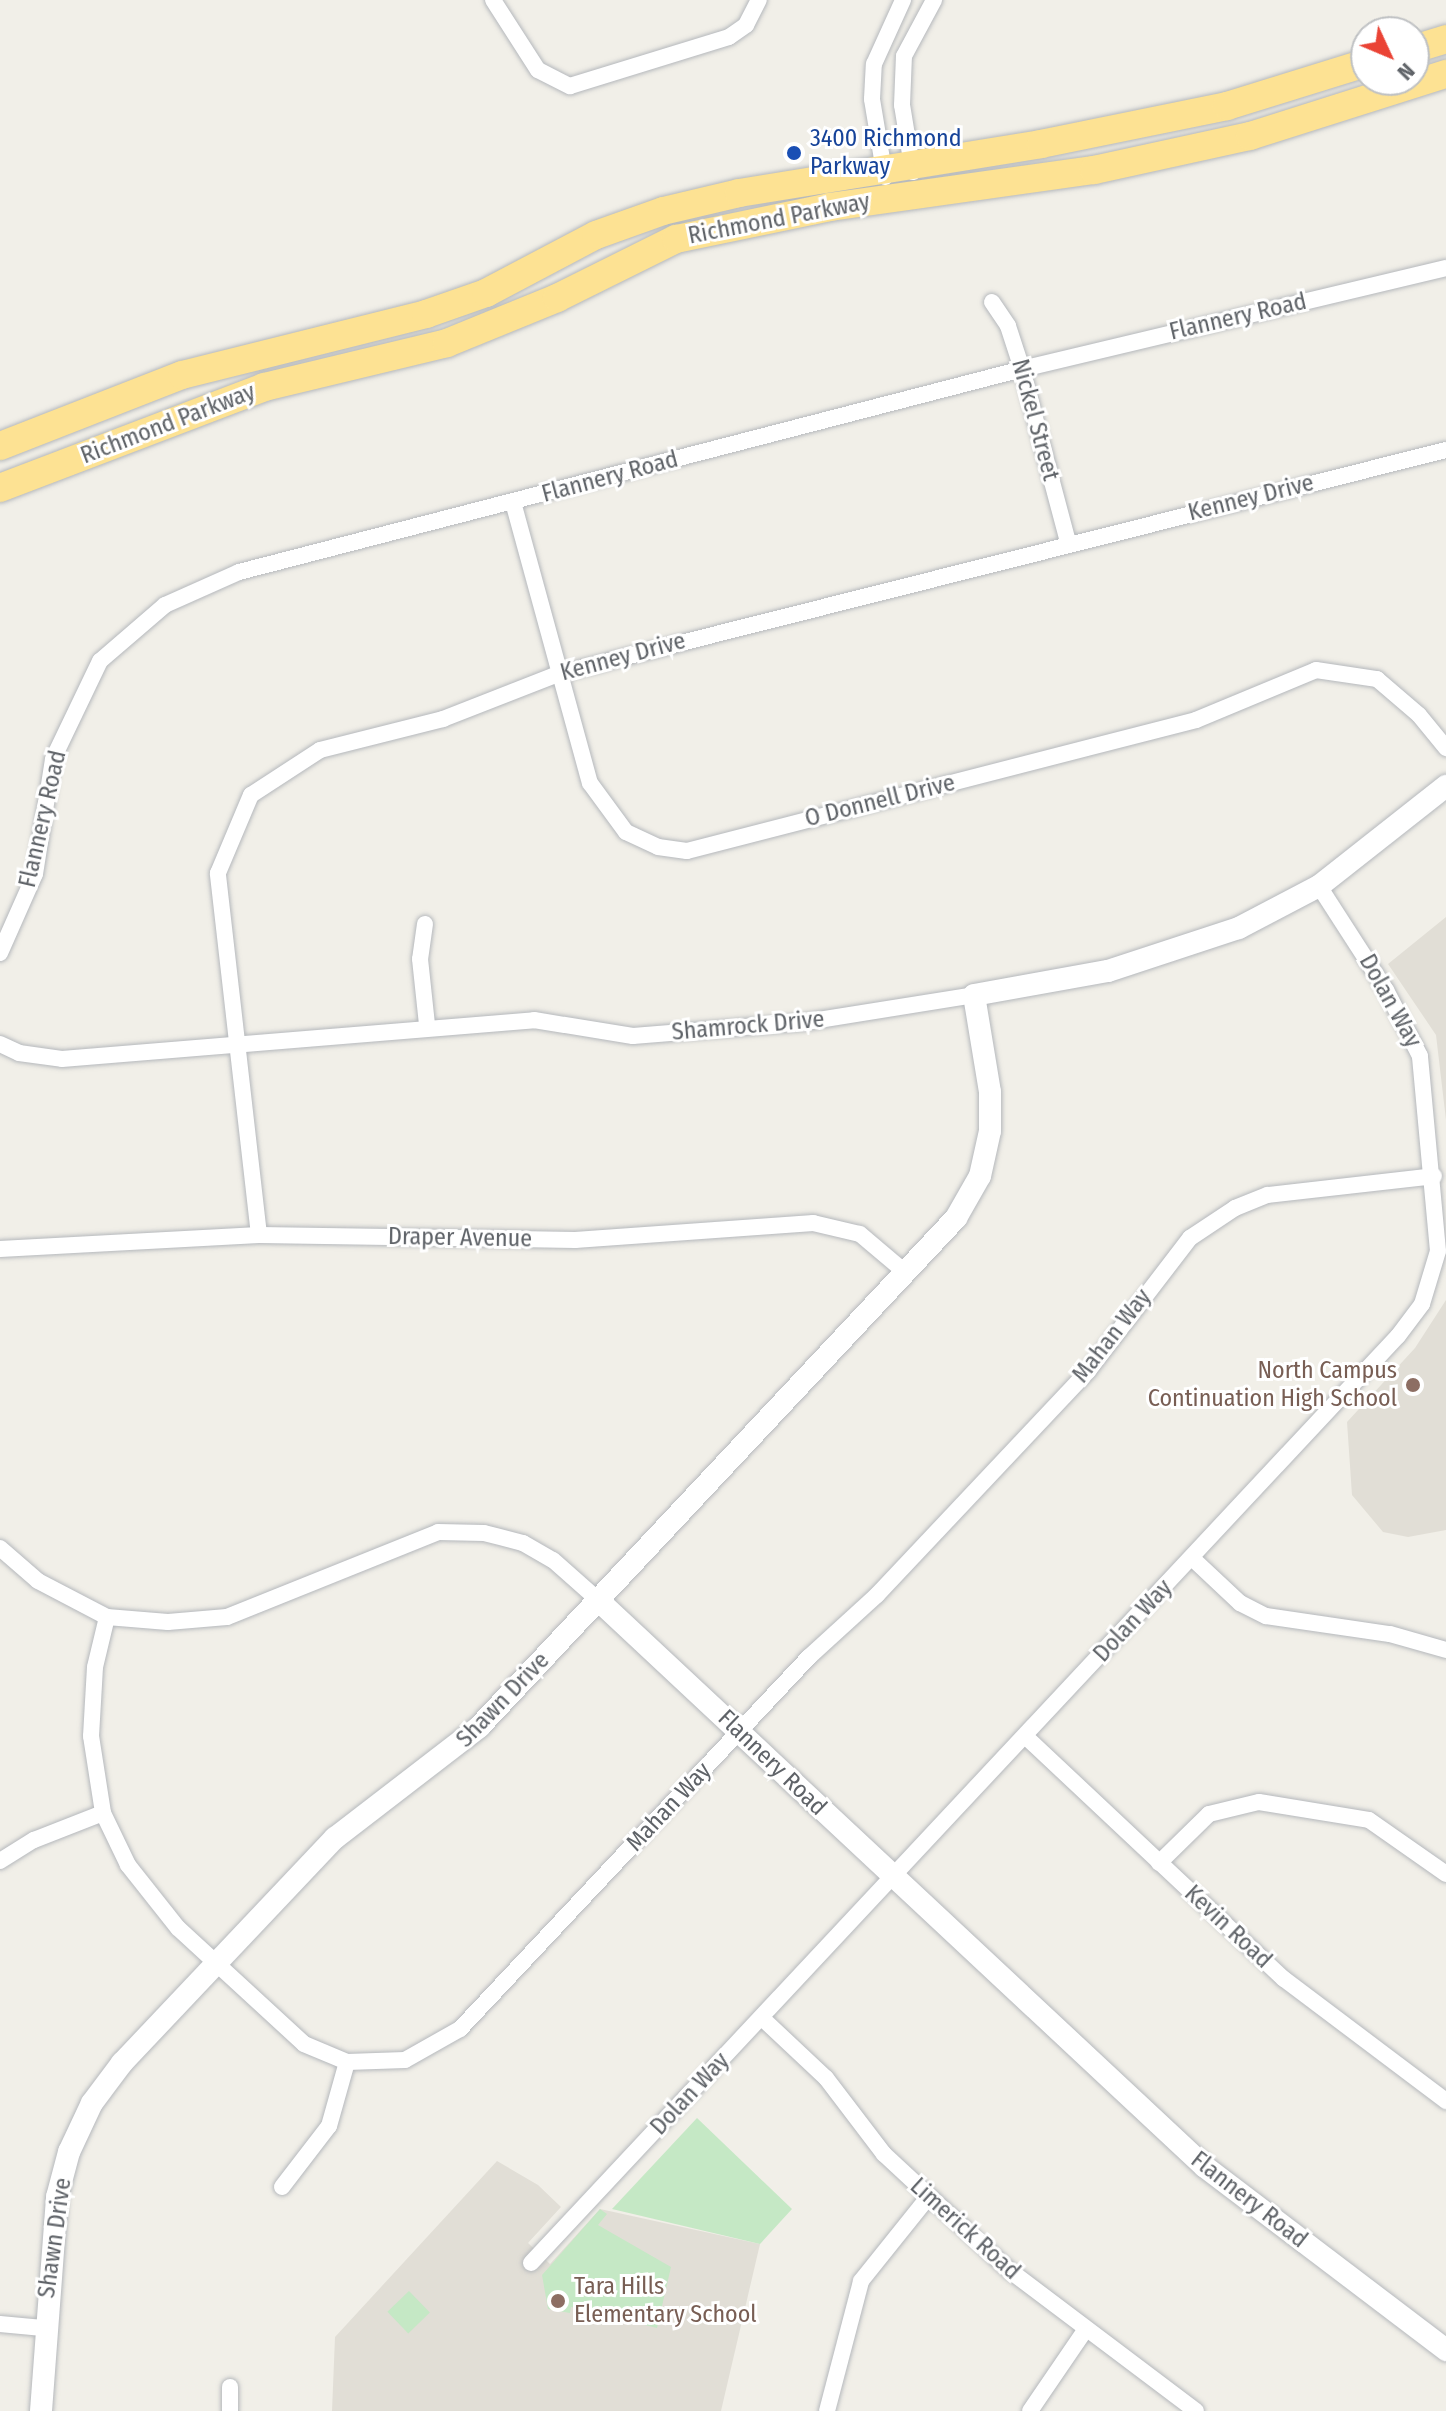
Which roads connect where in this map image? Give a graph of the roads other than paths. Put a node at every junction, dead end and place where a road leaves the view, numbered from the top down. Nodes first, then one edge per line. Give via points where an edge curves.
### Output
1 (493, 0) edge
2 (759, 0) edge
3 (903, 0) edge
4 (934, 0) edge
5 (1350, 68) edge
6 (1446, 74) edge
7 (911, 163) junction
8 (883, 168) junction
9 (903, 196) junction
10 (1446, 268) edge
11 (992, 302) dead end
12 (1022, 369) junction
13 (0, 446) edge
14 (1446, 450) edge
15 (0, 488) edge
16 (513, 502) junction
17 (1068, 542) junction
18 (558, 674) junction
19 (1446, 748) edge
20 (1446, 786) edge
21 (1319, 886) junction
22 (425, 924) dead end
23 (0, 953) edge
24 (974, 995) junction
25 (427, 1025) junction
26 (238, 1040) junction
27 (0, 1044) edge
28 (1434, 1176) junction
29 (259, 1235) junction
30 (0, 1249) edge
31 (905, 1272) junction
32 (0, 1548) edge
33 (1192, 1558) junction
34 (598, 1600) junction
35 (107, 1617) junction
36 (1446, 1650) edge
37 (740, 1731) junction
38 (1025, 1736) junction
39 (103, 1813) junction
40 (0, 1861) edge
41 (1159, 1863) junction
42 (1446, 1874) edge
43 (892, 1877) junction
44 (216, 1963) junction
45 (762, 2018) junction
46 (347, 2062) junction
47 (1446, 2101) edge
48 (282, 2187) dead end
49 (929, 2196) junction
50 (531, 2263) dead end
51 (0, 2324) edge
52 (43, 2328) junction
53 (1086, 2329) junction
54 (1446, 2350) edge
55 (230, 2387) dead end
56 (41, 2411) edge
57 (230, 2411) edge
58 (827, 2411) edge
59 (1030, 2411) edge
60 (1196, 2411) edge

1 - 2 street via 538,70 570,86 729,37 746,25
3 - 8 street via 874,64 872,99
4 - 7 street via 904,56 902,105
5 - 7 highway, Richmond Parkway via 1227,106
6 - 9 highway, Richmond Parkway via 1250,136 1094,170
7 - 8 highway, Richmond Parkway
7 - 9 street
8 - 9 street
8 - 13 highway, Richmond Parkway via 663,211 596,235 486,293 426,314 182,375
9 - 15 highway, Richmond Parkway via 739,222 676,239 557,298 447,343 264,387
10 - 12 street, Flannery Road
11 - 12 street, Nickel Street via 1008,326
12 - 16 street, Flannery Road
12 - 17 street, Nickel Street
14 - 17 street, Kenney Drive
16 - 18 street, O Donnell Drive
16 - 23 street, Flannery Road via 239,572 165,605 100,661 53,759 35,874
17 - 18 street, Kenney Drive
18 - 19 street, O Donnell Drive via 590,783 604,808 626,832 658,847 687,851 1196,720 1316,670 1377,679 1419,715
18 - 26 street, Kenney Drive via 443,719 320,750 251,795 218,873
20 - 21 street, Shamrock Drive
21 - 24 street, Shamrock Drive via 1239,928 1156,958
21 - 28 street, Dolan Way via 1414,1039
22 - 25 street via 420,959
24 - 25 street, Shamrock Drive via 806,1022 633,1036 534,1020
24 - 31 street, Shawn Drive via 990,1092 983,1164 956,1218
25 - 26 street, Shamrock Drive
26 - 27 street, Shamrock Drive via 62,1059 19,1053
26 - 29 street, Kenney Drive
28 - 33 street, Dolan Way via 1438,1251 1428,1291 1414,1316
28 - 37 street, Mahan Way via 1268,1195 1235,1208 1197,1233 1167,1262 1088,1371
29 - 30 street, Draper Avenue
29 - 31 street, Draper Avenue via 575,1240 813,1223 860,1234
31 - 34 street, Shawn Drive
32 - 35 street, Flannery Road via 38,1581
33 - 36 street via 1240,1603 1266,1616 1390,1634
33 - 38 street, Dolan Way
34 - 35 street, Flannery Road via 553,1560 523,1543 484,1533 438,1532 227,1617 168,1622
34 - 37 street, Flannery Road
34 - 44 street, Shawn Drive via 456,1749 335,1838
35 - 39 street, Mahan Way via 90,1709
37 - 43 street, Flannery Road
37 - 46 street, Mahan Way via 460,2029 405,2060
38 - 41 street, Kevin Road
38 - 43 street, Dolan Way
39 - 40 street via 34,1840
39 - 44 street, Mahan Way via 145,1888
41 - 42 street via 1209,1814 1259,1802 1369,1820
41 - 47 street, Kevin Road via 1284,1979
43 - 45 street, Dolan Way
43 - 54 street, Flannery Road via 1205,2167
44 - 46 street, Mahan Way via 293,2035
44 - 52 street, Shawn Drive via 106,2082 78,2129 57,2197
45 - 49 street, Limerick Road via 826,2078 874,2143
45 - 50 street, Dolan Way
46 - 48 street via 329,2126
49 - 53 street, Limerick Road via 1009,2270
49 - 58 street via 861,2281
51 - 52 street
52 - 56 street, Shawn Drive
53 - 59 street
53 - 60 street, Limerick Road
55 - 57 street

